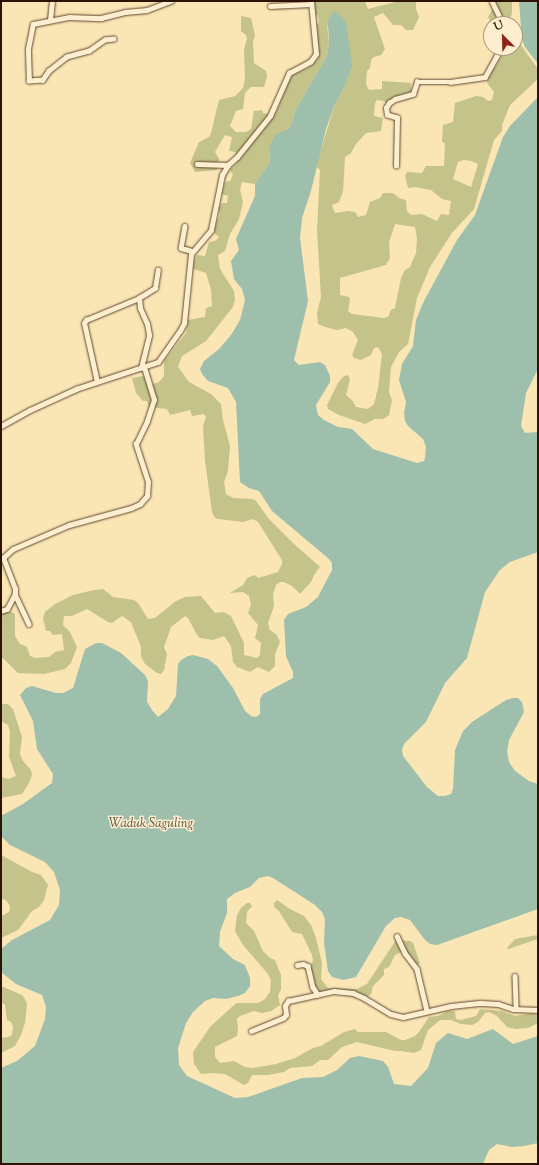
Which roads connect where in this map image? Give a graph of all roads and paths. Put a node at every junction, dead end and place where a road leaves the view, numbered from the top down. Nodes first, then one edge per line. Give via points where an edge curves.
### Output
1 (52, 1) edge
2 (171, 1) edge
3 (492, 1) edge
4 (311, 3) edge
5 (270, 6) dead end
6 (499, 16) edge
7 (50, 20) junction
8 (114, 39) dead end
9 (497, 56) edge
10 (197, 164) dead end
11 (228, 166) junction
12 (396, 166) dead end
13 (186, 226) dead end
14 (192, 251) junction
15 (158, 270) dead end
16 (139, 298) junction
17 (143, 367) junction
18 (97, 382) junction
19 (1, 426) edge
20 (15, 594) junction
21 (1, 611) edge
22 (29, 624) dead end
23 (397, 936) dead end
24 (297, 965) dead end
25 (515, 976) dead end
26 (318, 995) junction
27 (516, 1009) junction
28 (538, 1010) edge
29 (427, 1011) junction
30 (251, 1031) dead end

1 - 7 street
2 - 7 street via 147,10 101,18 69,17
3 - 6 street
4 - 5 street
4 - 11 street via 315,56 310,62 289,73 270,116
7 - 8 street via 36,22 31,26 28,72 30,81 44,79 49,71 66,57 89,50 105,40
9 - 12 street via 486,77 450,82 417,82 413,94 389,103 386,108 387,115 396,118
10 - 11 street
11 - 14 street via 221,178 211,230
13 - 14 street via 181,248
14 - 17 street via 184,323 158,362
15 - 16 street via 155,288
16 - 17 street via 149,335
16 - 18 street via 84,323
17 - 18 street
17 - 20 street via 154,395 147,421 136,444 148,482 147,496 140,504 131,508 70,525 13,549 4,556 3,561
18 - 19 street via 36,407
20 - 21 street via 8,609
20 - 22 street
23 - 29 street via 417,969
24 - 26 street via 308,966 313,987
25 - 27 street
26 - 29 street via 334,991 353,993 391,1014 403,1017
26 - 30 street via 288,1001 285,1006 286,1015 283,1018
27 - 28 street
27 - 29 street via 490,1002

